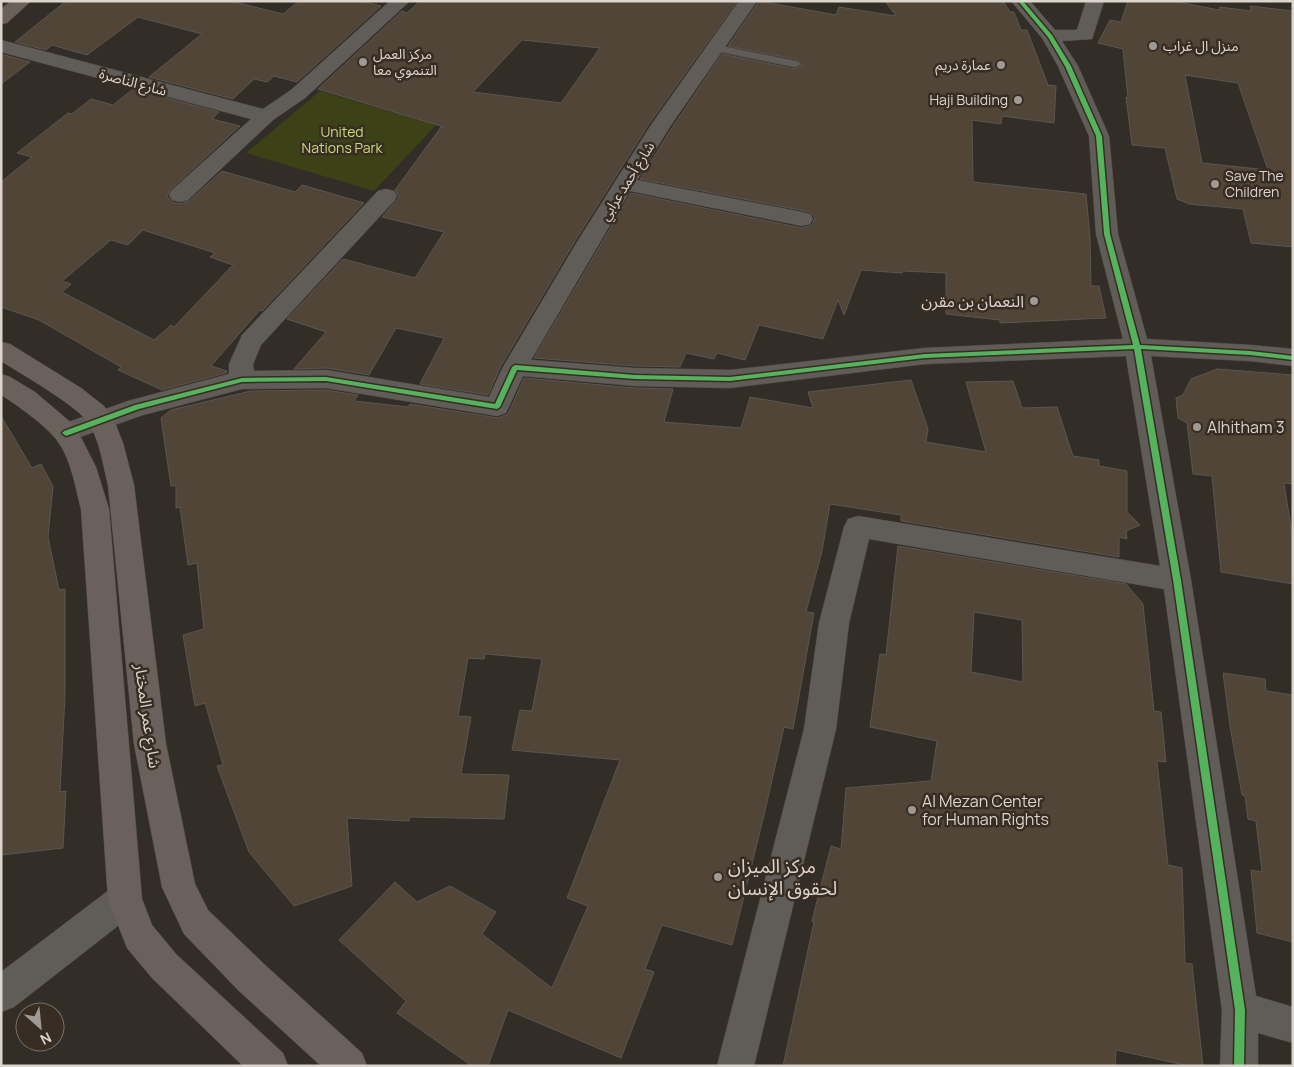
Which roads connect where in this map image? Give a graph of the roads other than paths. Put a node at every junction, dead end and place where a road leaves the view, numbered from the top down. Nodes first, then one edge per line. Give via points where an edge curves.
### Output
1 (22, 1) edge
2 (401, 1) edge
3 (748, 1) edge
4 (1020, 1) edge
5 (1095, 1) edge
6 (1, 19) edge
7 (1050, 36) junction
8 (1, 46) edge
9 (716, 48) junction
10 (795, 64) dead end
11 (266, 116) junction
12 (625, 184) junction
13 (180, 195) dead end
14 (386, 196) dead end
15 (802, 220) dead end
16 (1137, 348) junction
17 (1, 350) edge
18 (1293, 358) edge
19 (515, 367) junction
20 (242, 380) junction
21 (1, 383) edge
22 (101, 420) junction
23 (66, 432) junction
24 (1177, 580) junction
25 (125, 899) junction
26 (1, 994) edge
27 (1240, 1010) junction
28 (1293, 1026) edge
29 (270, 1066) edge
30 (349, 1066) edge
31 (735, 1066) edge
32 (1239, 1066) edge

1 - 6 main road
2 - 11 street via 298,94
3 - 9 street, شارع أحمد عرابي
4 - 7 street
5 - 7 street via 1086,35
7 - 16 street via 1068,66 1098,136 1107,234
8 - 11 street, شارع الناصرة
9 - 10 lane
9 - 12 street, شارع أحمد عرابي
11 - 13 street
12 - 15 street
12 - 19 street, شارع أحمد عرابي
14 - 20 street via 251,341 241,364
16 - 18 street
16 - 19 street via 925,356 730,379 635,377
16 - 24 street
17 - 22 main road, شارع عمر المختار via 72,394
19 - 20 street, شارع أحمد عرابي via 497,407 326,379
20 - 22 street via 137,407
21 - 23 main road via 26,398
22 - 23 street
22 - 30 main road, شارع عمر المختار via 121,485 150,744 179,887 196,922
23 - 25 main road via 83,467 95,509
24 - 27 street
24 - 31 street via 858,527 834,622 820,729
25 - 26 street
25 - 29 main road via 139,936 164,966
27 - 28 street
27 - 32 street

